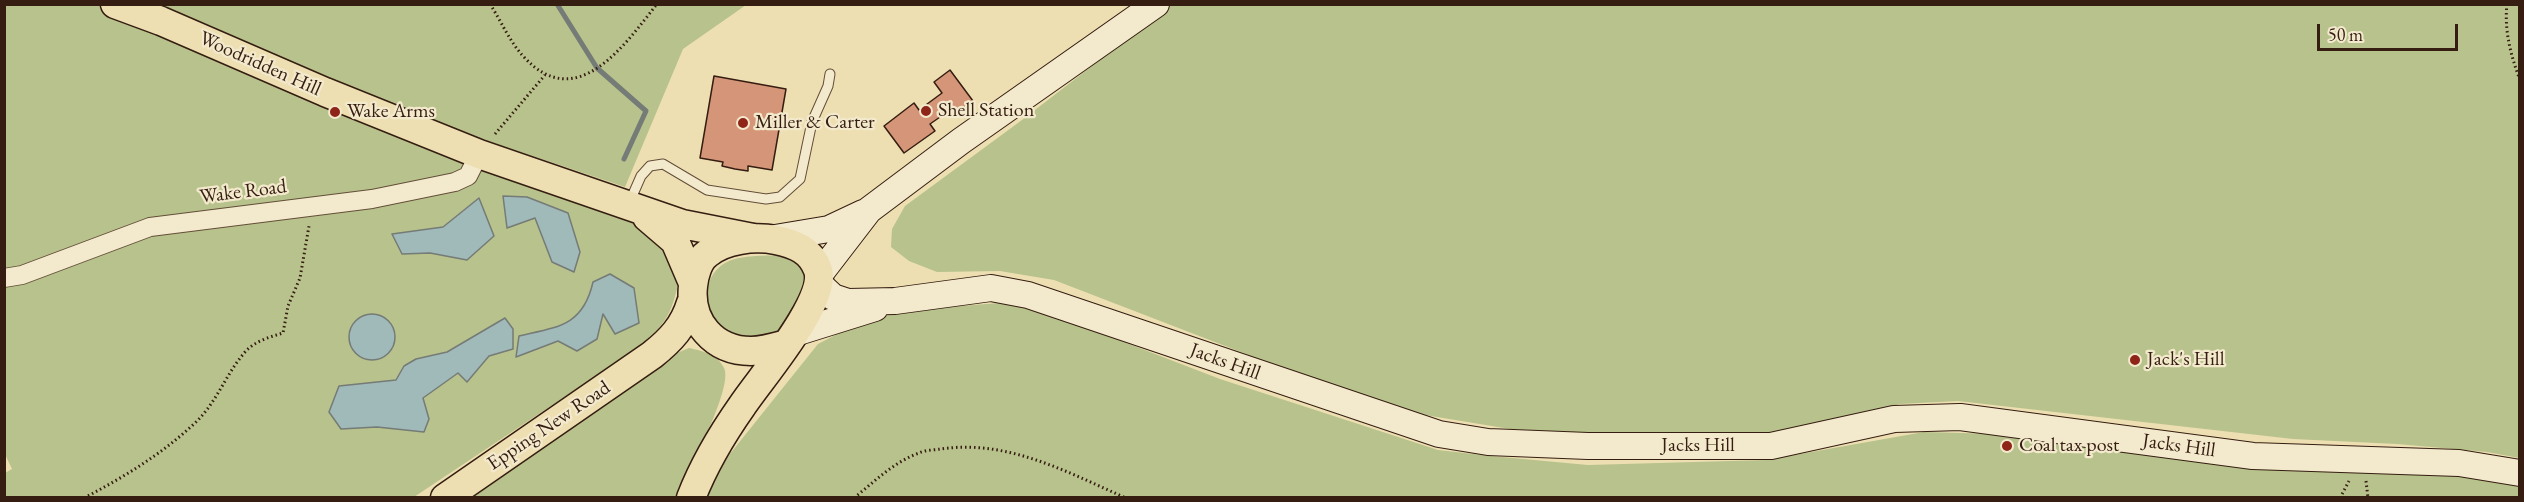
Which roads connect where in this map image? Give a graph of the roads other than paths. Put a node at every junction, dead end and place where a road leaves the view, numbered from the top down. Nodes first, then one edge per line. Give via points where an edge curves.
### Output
1 (115, 4) edge
2 (1156, 4) edge
3 (830, 74) dead end
4 (479, 154) junction
5 (634, 208) junction
6 (869, 210) junction
7 (761, 238) junction
8 (4, 278) edge
9 (818, 279) junction
10 (692, 293) junction
11 (895, 301) junction
12 (791, 339) junction
13 (718, 341) junction
14 (652, 355) junction
15 (741, 407) junction
16 (2520, 473) edge
17 (445, 498) edge
18 (691, 498) edge

1 - 4 main road, Woodridden Hill
2 - 6 main road
3 - 5 lane via 809,134 800,179 786,194 766,200 707,190 663,165 650,166 641,176
4 - 5 main road, Woodridden Hill
4 - 8 street, Wake Road via 468,176 455,182 372,199 150,227 22,275
5 - 7 main road, Woodridden Hill via 717,233
5 - 10 main road, Woodridden Hill via 675,241
6 - 7 main road via 829,229
6 - 9 main road
7 - 9 main road via 801,247 817,266
7 - 10 main road via 721,246 706,254
9 - 11 main road via 833,297 848,302
9 - 12 main road
10 - 13 main road via 697,322
10 - 14 main road, Epping New Road via 685,321 671,340
11 - 12 main road
11 - 16 main road, Jacks Hill via 991,288 1028,295 1439,434 1488,442 1771,446 1894,419 1960,417 2253,456 2459,463
12 - 13 main road via 750,351
12 - 15 main road
13 - 14 main road, Epping New Road via 693,337
13 - 15 main road via 737,360
14 - 17 main road, Epping New Road
15 - 18 main road

